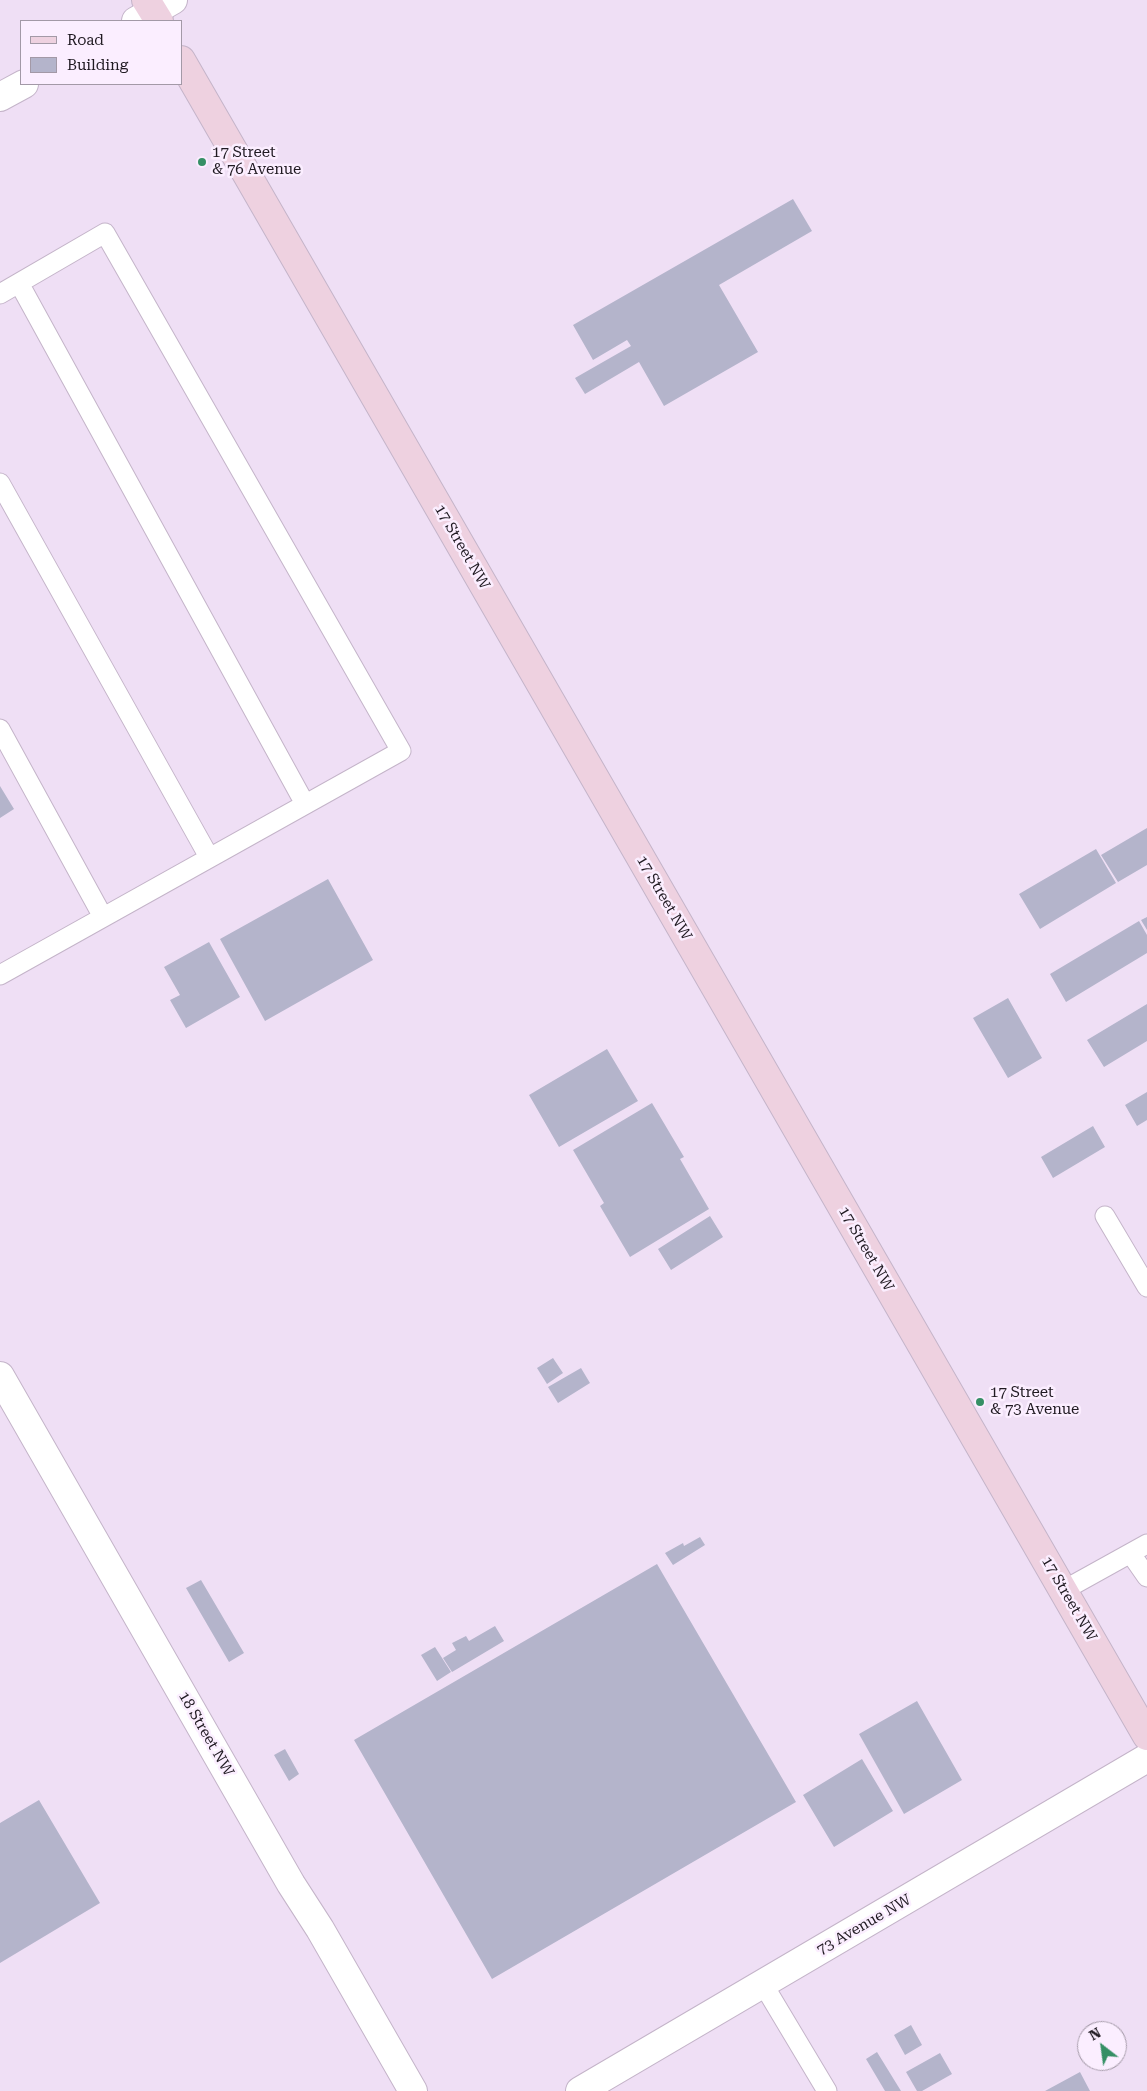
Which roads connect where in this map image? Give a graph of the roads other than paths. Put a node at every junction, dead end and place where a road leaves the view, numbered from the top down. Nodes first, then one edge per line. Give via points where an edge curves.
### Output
1 (182, 62) edge
2 (22, 85) edge
3 (0, 97) edge
4 (19, 283) junction
5 (0, 294) edge
6 (0, 483) edge
7 (0, 730) edge
8 (305, 804) junction
9 (209, 857) junction
10 (103, 917) junction
11 (0, 975) edge
12 (1105, 1216) dead end
13 (1147, 1287) edge
14 (0, 1376) edge
15 (1139, 1549) edge
16 (1147, 1577) edge
17 (1064, 1590) junction
18 (1147, 1736) edge
19 (1147, 1758) edge
20 (763, 1984) junction
21 (818, 2088) edge
22 (413, 2091) edge
23 (580, 2091) edge

1 - 17 main road, 17 Street NW
2 - 3 street
4 - 5 lane
4 - 8 lane
4 - 8 lane via 105,233 401,751
6 - 9 lane
7 - 10 lane
8 - 9 lane
9 - 10 lane
10 - 11 lane
12 - 13 lane
14 - 22 street, 18 Street NW
15 - 16 lane
15 - 17 lane
17 - 18 main road, 17 Street NW
19 - 20 street, 73 Avenue NW
20 - 21 lane
20 - 23 street, 73 Avenue NW

